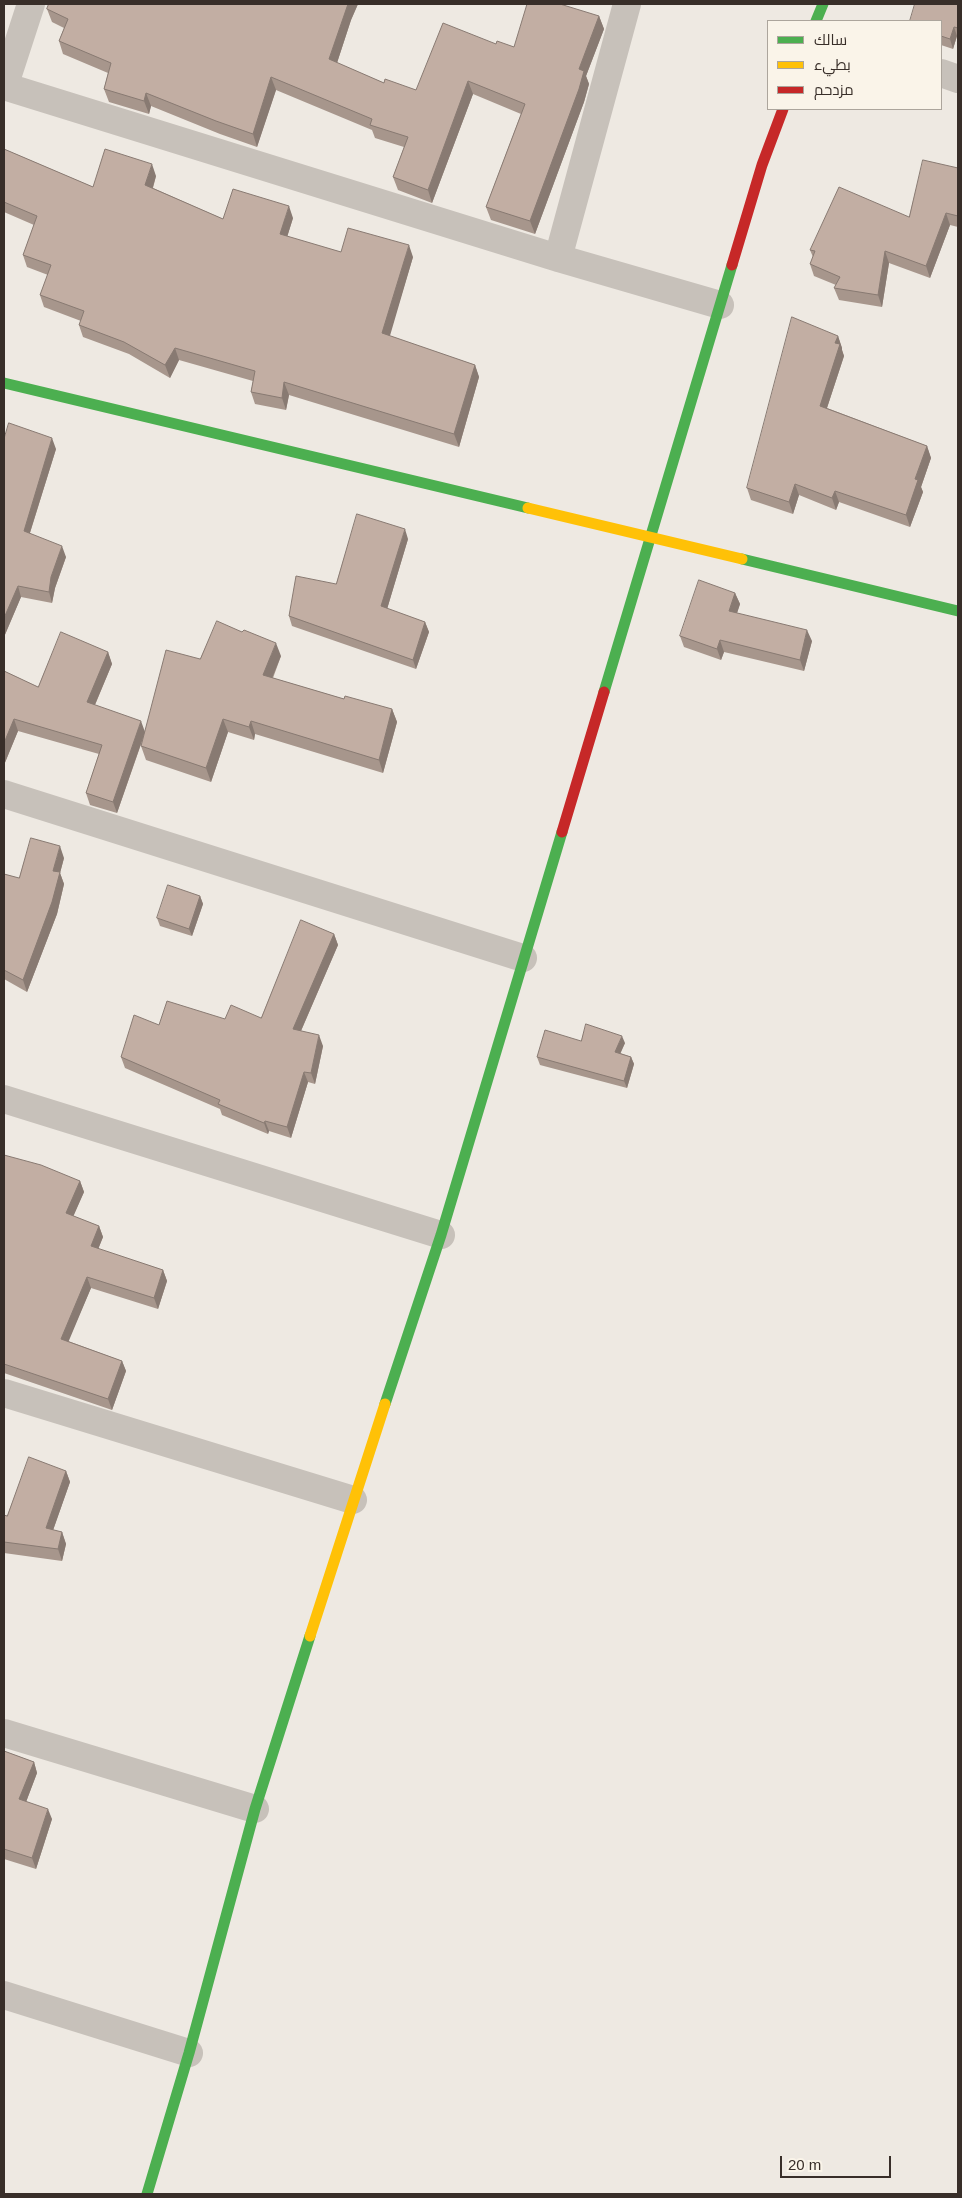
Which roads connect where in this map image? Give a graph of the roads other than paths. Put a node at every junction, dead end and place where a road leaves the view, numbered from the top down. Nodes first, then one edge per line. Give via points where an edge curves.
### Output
1 (31, 4) edge
2 (627, 4) edge
3 (823, 4) edge
4 (816, 20) edge
5 (942, 73) edge
6 (958, 79) edge
7 (4, 87) edge
8 (783, 110) edge
9 (558, 258) junction
10 (720, 305) junction
11 (4, 383) edge
12 (651, 536) junction
13 (958, 611) edge
14 (4, 794) edge
15 (523, 958) junction
16 (4, 1099) edge
17 (441, 1235) junction
18 (4, 1393) edge
19 (352, 1500) junction
20 (4, 1733) edge
21 (255, 1810) junction
22 (4, 1995) edge
23 (189, 2053) junction
24 (147, 2194) edge

1 - 7 street
2 - 9 street
3 - 4 main road
5 - 6 street
7 - 9 street
8 - 10 main road via 762,166
9 - 10 street
10 - 12 main road
11 - 12 main road
12 - 13 main road
12 - 15 main road
14 - 15 street
15 - 17 main road
16 - 17 street
17 - 19 main road
18 - 19 street
19 - 21 main road
20 - 21 street
21 - 23 main road
22 - 23 street
23 - 24 main road

